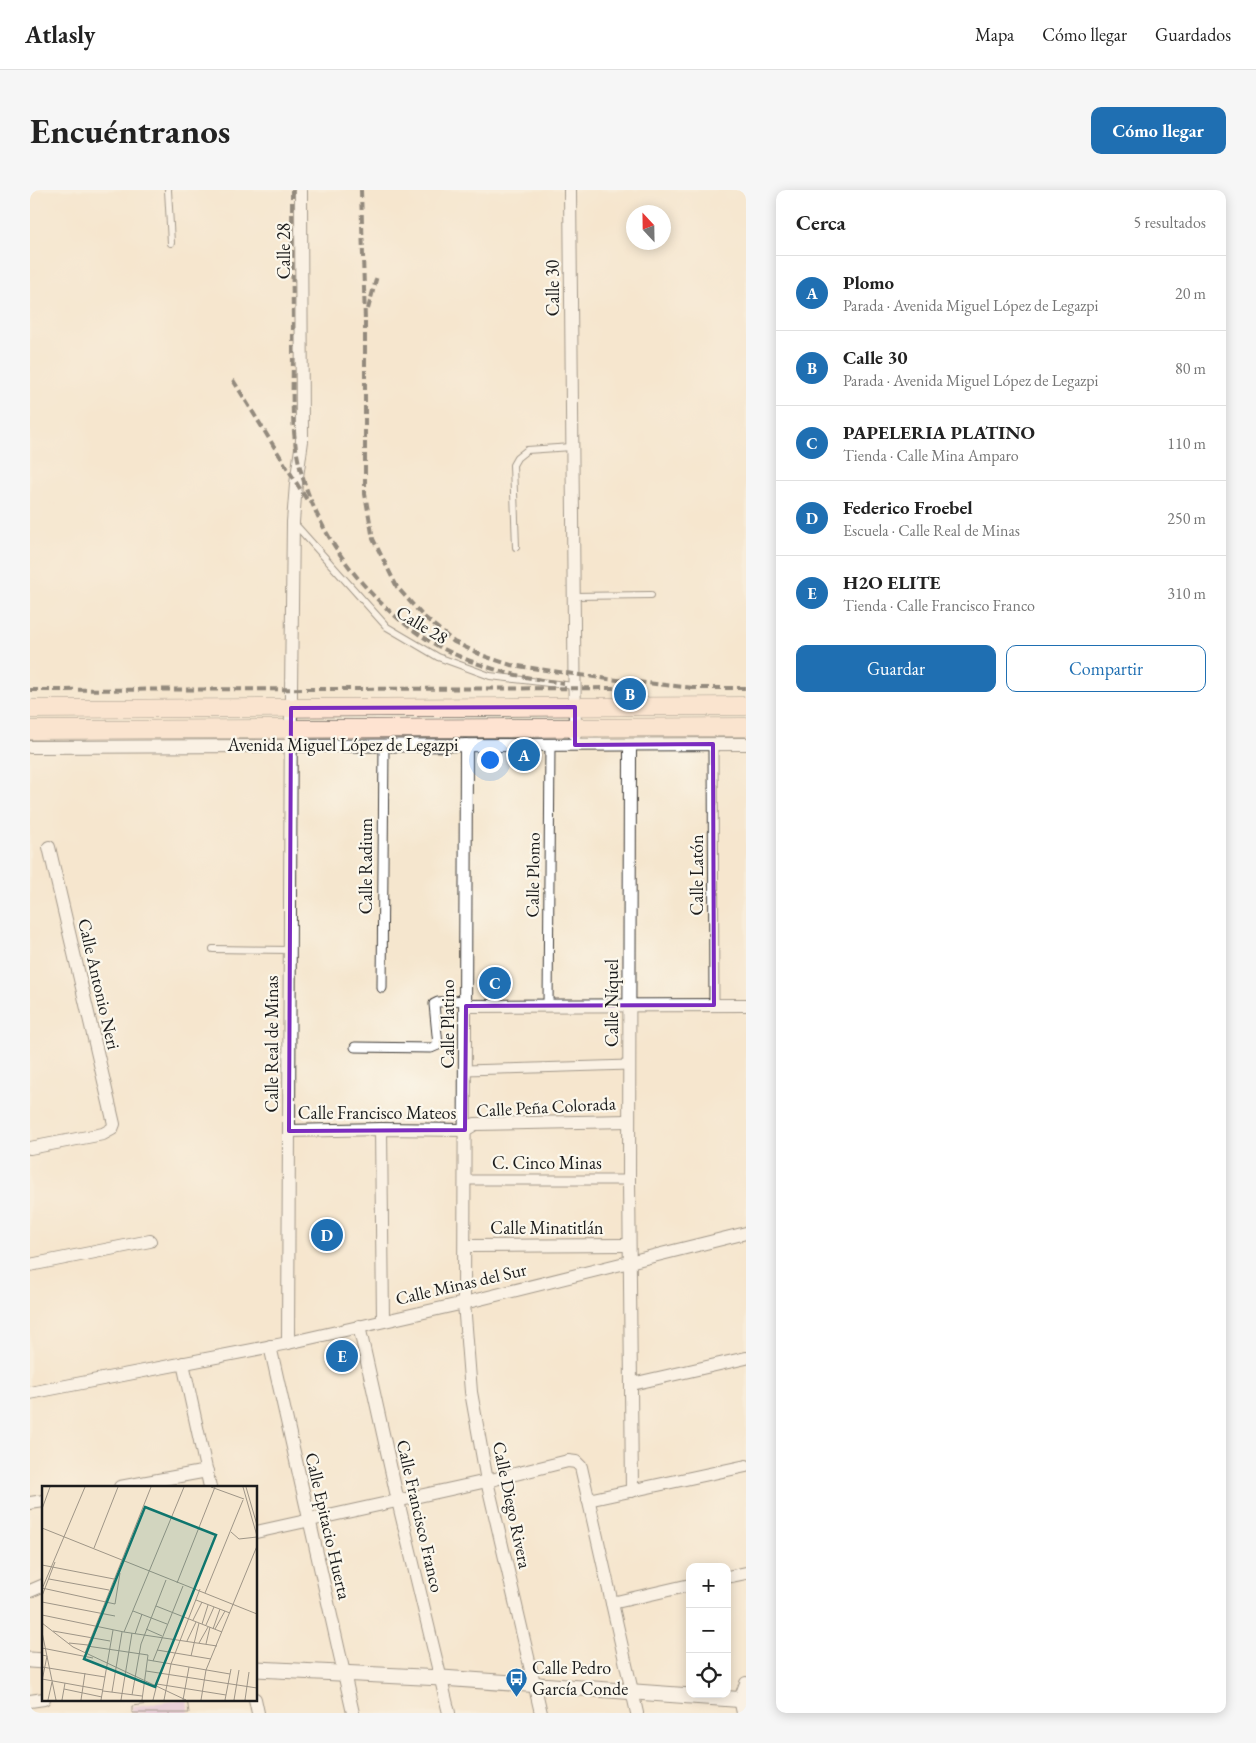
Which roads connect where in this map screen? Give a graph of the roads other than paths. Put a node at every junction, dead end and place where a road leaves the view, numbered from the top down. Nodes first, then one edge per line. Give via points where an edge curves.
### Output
1 (168, 190) edge
2 (301, 190) edge
3 (570, 190) edge
4 (171, 243) dead end
5 (572, 447) junction
6 (293, 522) junction
7 (516, 547) dead end
8 (651, 594) dead end
9 (574, 596) junction
10 (574, 686) junction
11 (746, 706) edge
12 (574, 707) junction
13 (291, 708) junction
14 (30, 709) edge
15 (746, 727) edge
16 (30, 730) edge
17 (575, 736) junction
18 (291, 737) junction
19 (712, 744) junction
20 (746, 744) edge
21 (384, 745) junction
22 (466, 745) junction
23 (550, 745) junction
24 (630, 745) junction
25 (30, 746) edge
26 (48, 847) dead end
27 (213, 949) dead end
28 (290, 950) junction
29 (382, 988) dead end
30 (466, 1003) junction
31 (630, 1005) junction
32 (714, 1005) junction
33 (746, 1005) edge
34 (548, 1006) junction
35 (355, 1047) dead end
36 (629, 1065) junction
37 (466, 1070) junction
38 (630, 1121) junction
39 (381, 1129) junction
40 (465, 1130) junction
41 (289, 1131) junction
42 (30, 1148) edge
43 (465, 1180) junction
44 (629, 1180) junction
45 (746, 1233) edge
46 (150, 1241) dead end
47 (629, 1245) junction
48 (465, 1246) junction
49 (630, 1262) junction
50 (30, 1265) edge
51 (464, 1303) junction
52 (383, 1320) junction
53 (359, 1326) junction
54 (288, 1343) junction
55 (270, 1346) junction
56 (746, 1358) edge
57 (183, 1363) junction
58 (632, 1384) junction
59 (30, 1393) edge
60 (746, 1466) edge
61 (207, 1471) junction
62 (487, 1481) junction
63 (125, 1486) edge
64 (210, 1486) edge
65 (632, 1491) junction
66 (588, 1500) junction
67 (398, 1501) junction
68 (309, 1521) junction
69 (258, 1532) edge
70 (746, 1573) edge
71 (731, 1576) edge
72 (42, 1586) edge
73 (686, 1587) edge
74 (30, 1591) edge
75 (612, 1603) junction
76 (258, 1669) edge
77 (345, 1673) junction
78 (442, 1678) junction
79 (746, 1683) edge
80 (535, 1685) junction
81 (632, 1691) junction
82 (255, 1700) edge
83 (743, 1704) edge
84 (258, 1713) edge
85 (353, 1713) edge
86 (449, 1713) edge
87 (541, 1713) edge
88 (637, 1713) edge

1 - 4 lane
2 - 6 street, Calle 28 via 302,441
3 - 5 street, Calle 30
5 - 7 lane via 527,450 513,465
5 - 9 street, Calle 30
6 - 10 lane, Calle 28 via 387,628 438,657 490,676
6 - 13 street, Calle 28
8 - 9 lane
9 - 10 street, Calle 30
10 - 12 street, Calle 30
11 - 12 main road, Avenida Miguel López de Legazpi
12 - 13 main road, Avenida Miguel López de Legazpi
12 - 17 street, Calle 30
13 - 14 main road, Avenida Miguel López de Legazpi
13 - 18 street, Calle 28
15 - 17 main road, Avenida Miguel López de Legazpi
16 - 18 main road, Avenida Miguel López de Legazpi
17 - 18 main road, Avenida Miguel López de Legazpi
17 - 23 street, Avenida Miguel López de Legazpi
17 - 24 street, Avenida Miguel López de Legazpi
18 - 21 street, Avenida Miguel López de Legazpi
18 - 25 street, Avenida Miguel López de Legazpi
18 - 28 street, Calle Real de Minas
19 - 20 street, Avenida Miguel López de Legazpi
19 - 24 street, Avenida Miguel López de Legazpi
19 - 32 street, Calle Latón
21 - 22 street, Avenida Miguel López de Legazpi
21 - 29 street, Calle Radium
22 - 23 street, Avenida Miguel López de Legazpi
22 - 30 street, Calle Platino
23 - 34 street, Calle Plomo
24 - 31 street, Calle Níquel
26 - 42 street, Calle Antonio Neri via 114,1124 103,1134
27 - 28 lane
28 - 41 street, Calle Real de Minas
30 - 34 street
30 - 35 street via 434,1004 438,1045 431,1048
30 - 37 street, Calle Platino
31 - 32 street
31 - 34 street
31 - 36 street, Calle Níquel
32 - 33 street
36 - 37 street
36 - 38 street, Calle Níquel
37 - 40 street, Calle Platino
38 - 40 street, Calle Peña Colorada via 475,1124
38 - 44 street, Calle Níquel
39 - 40 street, Calle Francisco Mateos
39 - 41 street, Calle Francisco Mateos
39 - 52 street
40 - 43 street, Calle Platino
41 - 54 street, Calle Real de Minas
43 - 44 street, C. Cinco Minas
43 - 48 street, Calle Platino
44 - 47 street, Calle Níquel
45 - 49 street, Calle Minas del Sur
46 - 50 street
47 - 48 street, Calle Minatitlán
47 - 49 street, Calle Níquel
48 - 51 street, Calle Platino
49 - 51 street, Calle Minas del Sur
49 - 58 street, Calle Níquel
51 - 52 street, Calle Minas del Sur
51 - 62 street, Calle Diego Rivera via 472,1392
52 - 53 street, Calle Minas del Sur
53 - 54 street, Calle Minas del Sur
53 - 67 street, Calle Francisco Franco
54 - 55 street, Calle Minas del Sur
55 - 57 street, Calle Minas del Sur
55 - 68 street, Calle Epitacio Huerta
56 - 58 street
57 - 59 street, Calle Minas del Sur
57 - 61 street
58 - 65 street, Calle Níquel
60 - 65 street
61 - 63 street
61 - 64 street
62 - 66 street via 568,1461 576,1462
62 - 67 street
62 - 80 street, Calle Diego Rivera
65 - 66 street
66 - 75 street
67 - 68 street
67 - 78 street, Calle Francisco Franco
68 - 69 street
68 - 77 street, Calle Epitacio Huerta
70 - 71 street
72 - 74 street
73 - 75 street
75 - 81 street
76 - 77 street
77 - 78 street
77 - 85 street, Calle Epitacio Huerta
78 - 80 street
78 - 86 street, Calle Francisco Franco
79 - 83 street
80 - 81 street
80 - 87 street, Calle Diego Rivera
81 - 83 street
81 - 88 street
82 - 84 street

